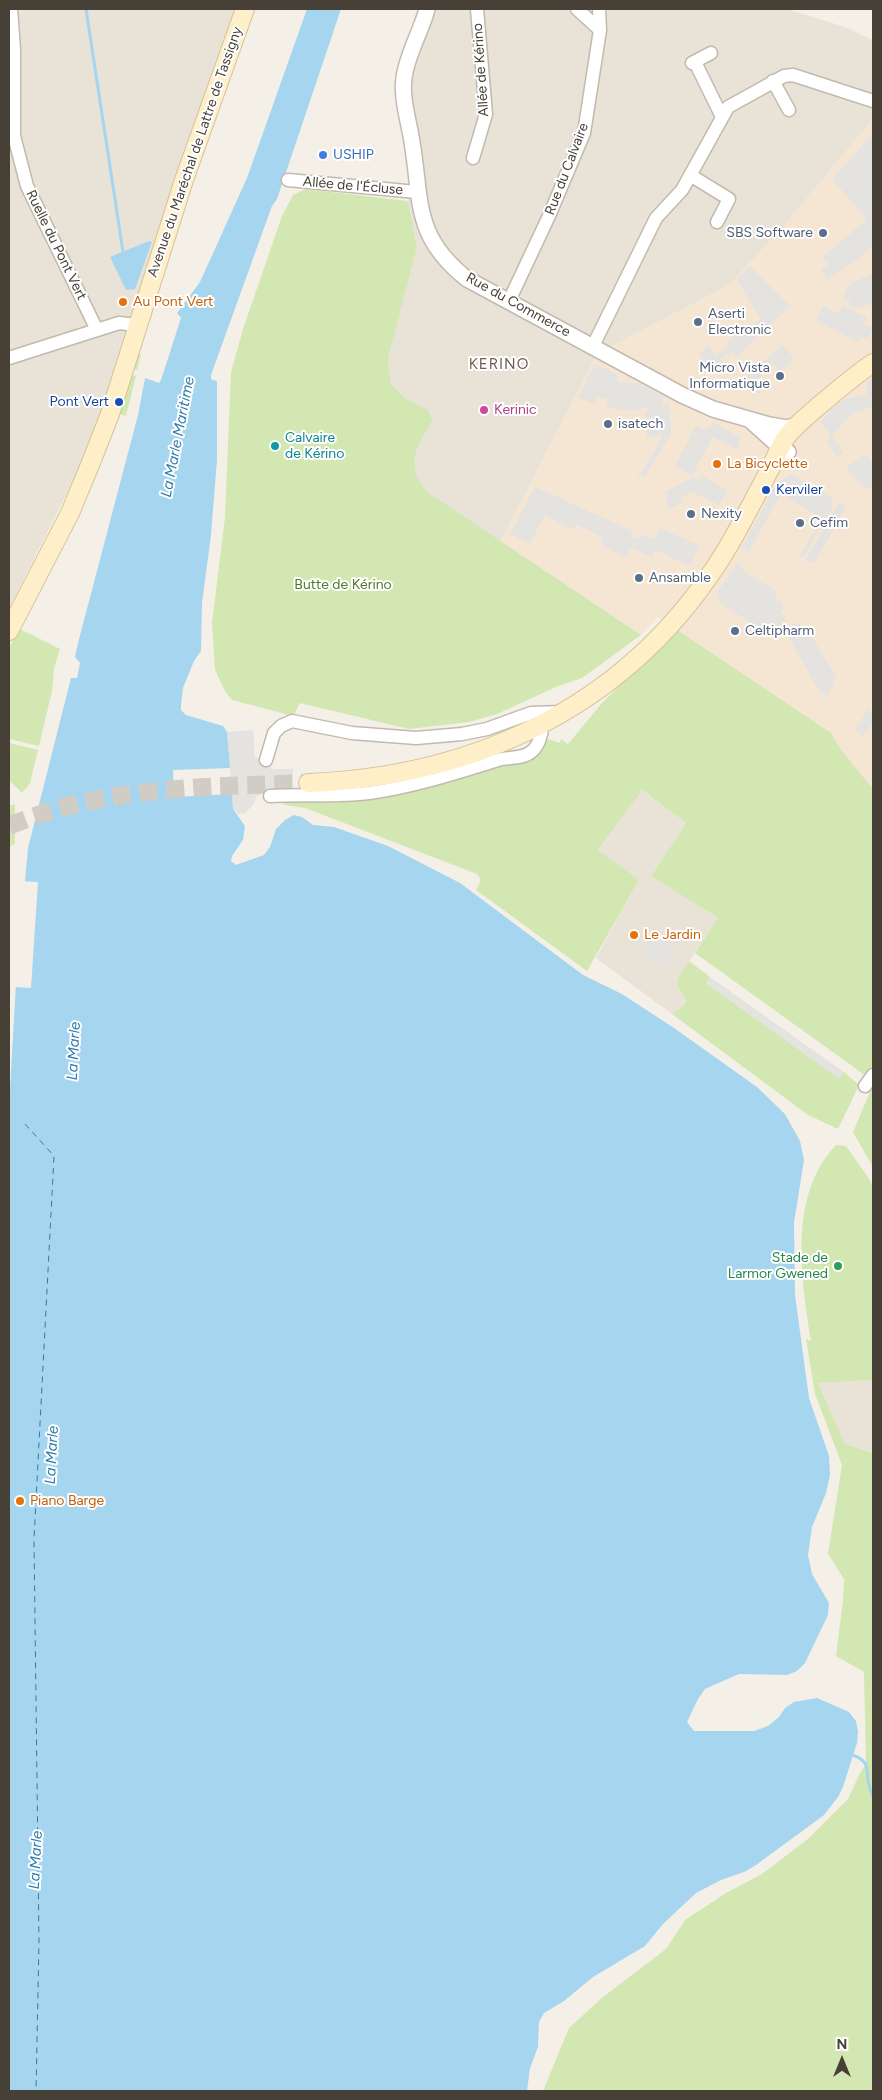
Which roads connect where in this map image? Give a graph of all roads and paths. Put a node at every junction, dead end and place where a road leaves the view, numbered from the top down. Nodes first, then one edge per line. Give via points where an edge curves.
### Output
1 (11, 9) edge
2 (245, 9) edge
3 (427, 9) edge
4 (477, 9) edge
5 (577, 9) edge
6 (599, 9) edge
7 (600, 30) junction
8 (711, 53) dead end
9 (773, 81) junction
10 (873, 101) edge
11 (789, 110) dead end
12 (722, 117) junction
13 (473, 158) dead end
14 (690, 175) junction
15 (288, 180) dead end
16 (418, 192) junction
17 (717, 222) dead end
18 (509, 301) junction
19 (137, 325) junction
20 (97, 330) junction
21 (593, 346) junction
22 (9, 358) edge
23 (873, 363) edge
24 (818, 407) junction
25 (749, 419) junction
26 (797, 425) junction
27 (784, 450) junction
28 (9, 631) edge
29 (565, 712) junction
30 (542, 725) junction
31 (266, 760) dead end
32 (308, 783) tunnel mouth
33 (270, 796) dead end
34 (873, 1075) edge
35 (866, 1086) dead end

1 - 20 street, Ruelle du Pont Vert via 14,136 27,186
2 - 19 main road, Avenue du Maréchal de Lattre de Tassigny
3 - 16 street, Rue du Commerce via 404,78
4 - 13 street, Allée de Kérino via 486,114
5 - 7 street
6 - 7 street, Rue du Calvaire
7 - 18 street, Rue du Calvaire via 584,132
8 - 12 street via 694,63
9 - 10 street via 793,74
9 - 11 street
9 - 12 street via 730,105
12 - 14 street
14 - 17 street via 729,199
14 - 21 street via 682,190 656,218
15 - 16 street, Allée de l'Écluse
16 - 18 street, Rue du Commerce via 424,223 438,249 467,279
18 - 21 street, Rue du Commerce
19 - 20 street via 119,323
19 - 28 main road, Avenue du Maréchal de Lattre de Tassigny via 110,414 70,513
20 - 22 street
21 - 25 street, Rue du Commerce via 691,399
23 - 24 main road
24 - 26 main road
24 - 27 main road via 805,431
25 - 26 street, Rue du Commerce via 787,428
25 - 27 street, Rue du Commerce
26 - 27 main road
27 - 29 main road via 725,551 681,614 626,669
29 - 30 main road
29 - 31 street via 536,712 479,731 416,738 352,733 292,721 274,733
30 - 32 main road via 470,754 411,770 368,779
30 - 33 street via 538,742 529,754 523,756 370,792 338,796
34 - 35 street

